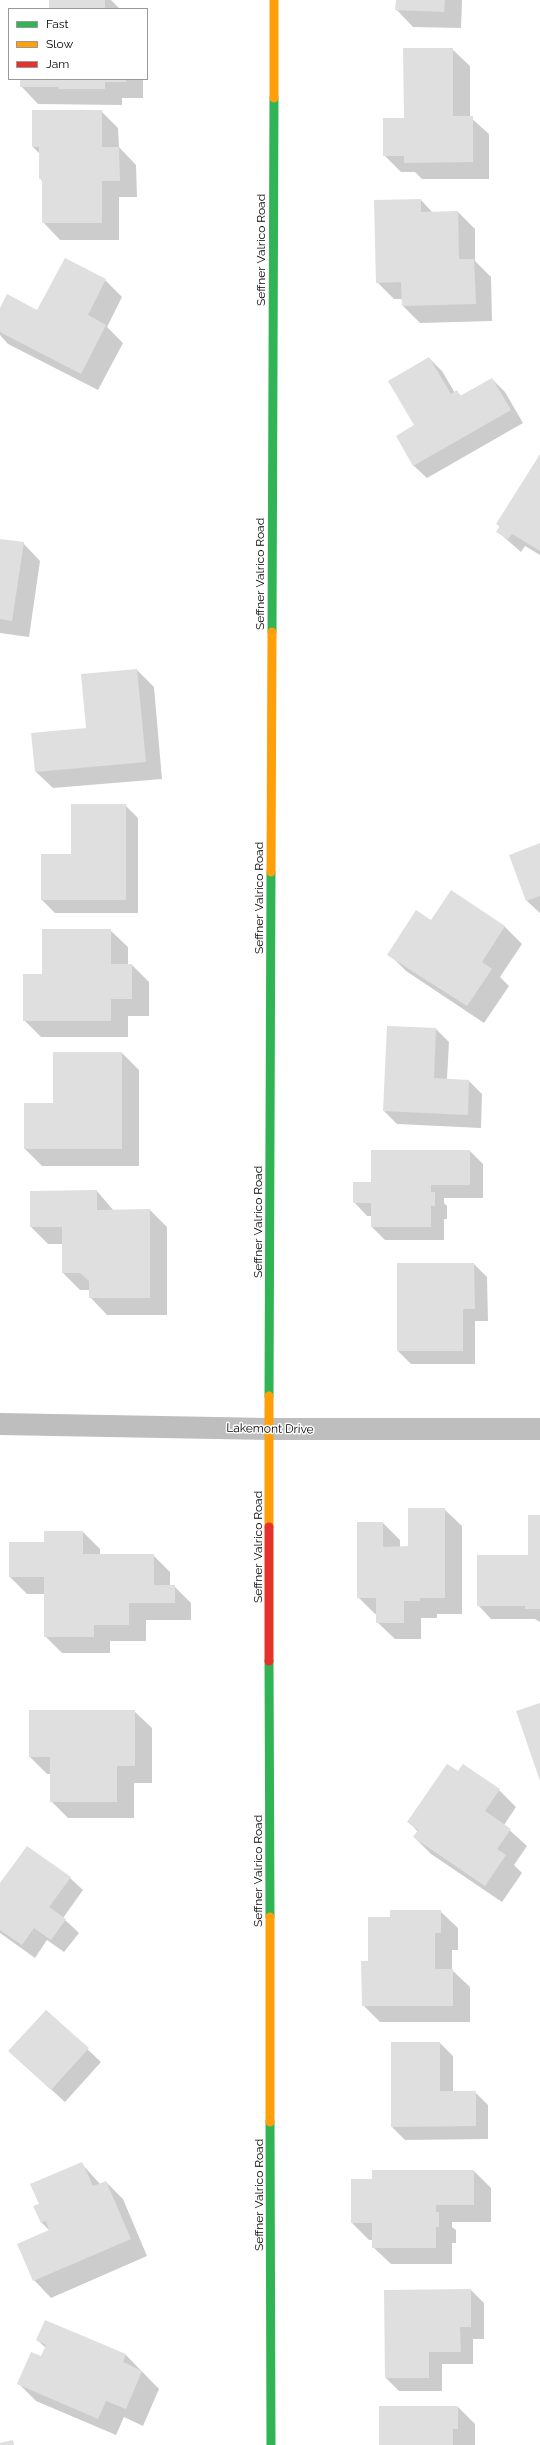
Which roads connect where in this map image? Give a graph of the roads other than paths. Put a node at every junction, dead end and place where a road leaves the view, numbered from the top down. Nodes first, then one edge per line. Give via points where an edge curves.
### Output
1 (274, 0) edge
2 (0, 1424) edge
3 (269, 1429) junction
4 (540, 1429) edge
5 (271, 2445) edge

1 - 3 street, Seffner Valrico Road
2 - 3 street, Lakemont Drive
3 - 4 street, Lakemont Drive
3 - 5 street, Seffner Valrico Road

